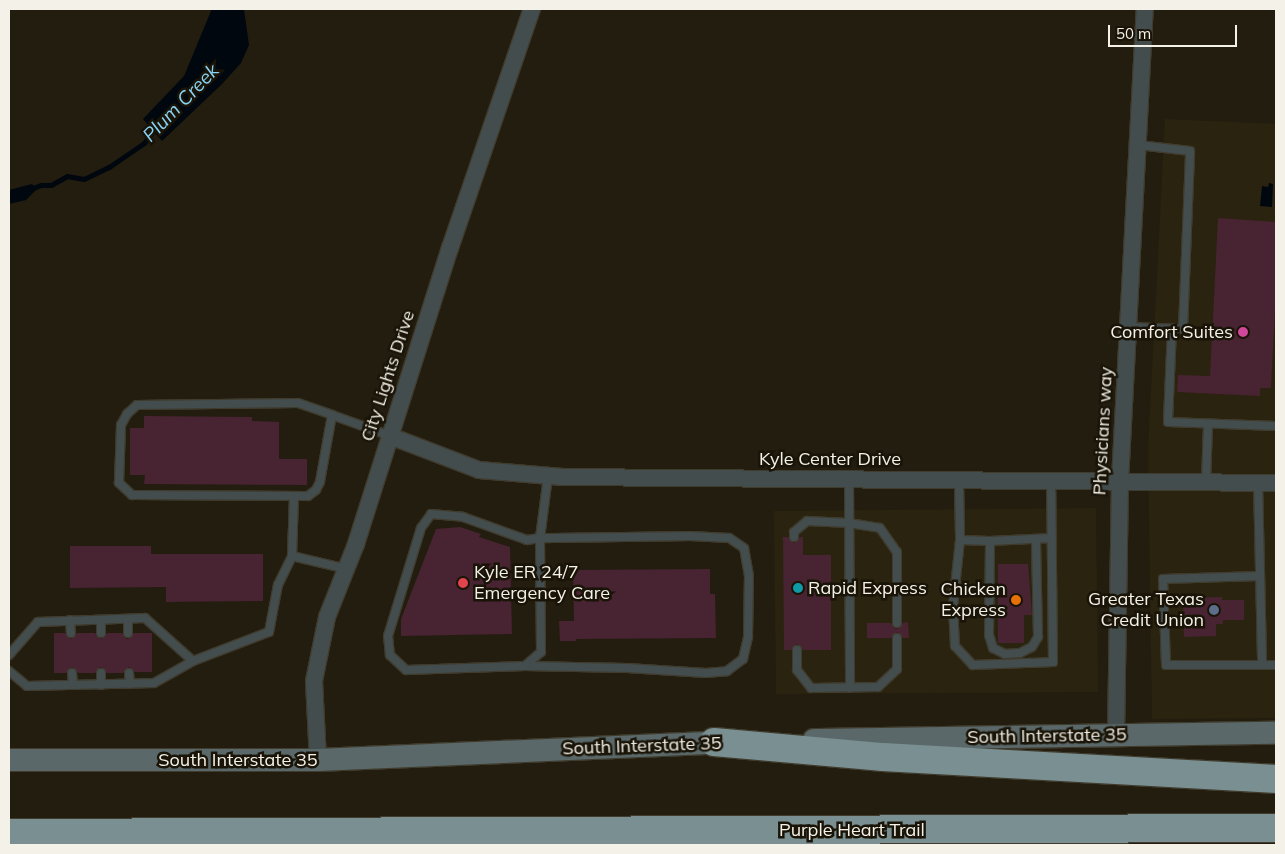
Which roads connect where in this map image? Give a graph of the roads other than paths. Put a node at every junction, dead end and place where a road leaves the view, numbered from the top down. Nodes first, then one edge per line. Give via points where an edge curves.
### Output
1 (532, 9) edge
2 (1145, 9) edge
3 (1138, 145) junction
4 (1128, 327) junction
5 (1172, 329) junction
6 (332, 415) junction
7 (1208, 424) junction
8 (1276, 426) edge
9 (390, 436) junction
10 (548, 476) junction
11 (848, 479) junction
12 (959, 480) junction
13 (1051, 480) junction
14 (1120, 481) junction
15 (1206, 482) junction
16 (1258, 482) junction
17 (1276, 483) edge
18 (294, 496) junction
19 (849, 523) junction
20 (794, 537) dead end
21 (540, 538) junction
22 (1052, 538) junction
23 (960, 540) junction
24 (1036, 540) junction
25 (990, 541) junction
26 (292, 556) junction
27 (347, 568) junction
28 (1260, 576) junction
29 (128, 619) junction
30 (70, 620) junction
31 (101, 620) junction
32 (897, 623) dead end
33 (71, 633) dead end
34 (100, 633) dead end
35 (128, 633) dead end
36 (897, 638) dead end
37 (797, 650) dead end
38 (9, 655) edge
39 (192, 661) junction
40 (1276, 665) edge
41 (525, 666) junction
42 (1262, 666) junction
43 (9, 671) edge
44 (129, 672) dead end
45 (72, 673) dead end
46 (101, 673) dead end
47 (101, 684) junction
48 (130, 684) junction
49 (73, 685) junction
50 (850, 688) junction
51 (1276, 733) edge
52 (1116, 735) junction
53 (714, 742) junction
54 (9, 760) edge
55 (318, 760) junction
56 (1276, 780) edge
57 (1276, 828) edge
58 (9, 833) edge

1 - 9 street, City Lights Drive
2 - 3 street, Physicians way
3 - 4 street, Physicians way
3 - 5 lane via 1190,150 1183,329
4 - 5 lane
4 - 14 street, Physicians way
5 - 7 lane via 1168,422
6 - 9 lane
6 - 18 lane via 320,482 308,496
6 - 18 lane via 298,403 137,405 121,425 119,482 132,495
7 - 8 lane
7 - 15 lane
9 - 10 street, Kyle Center Drive via 479,470
9 - 27 street, City Lights Drive
10 - 11 street, Kyle Center Drive
10 - 21 lane
11 - 12 street, Kyle Center Drive
11 - 19 lane
12 - 13 street, Kyle Center Drive
12 - 23 lane
13 - 14 street, Kyle Center Drive
13 - 22 lane
14 - 15 street, Kyle Center Drive
14 - 52 street, Physicians way
15 - 16 street, Kyle Center Drive
16 - 17 street, Kyle Center Drive
16 - 28 lane
18 - 26 lane
19 - 20 lane via 807,521 794,532
19 - 32 lane via 880,528 897,552
19 - 50 lane
21 - 41 lane via 541,652
21 - 41 lane via 527,540 463,517 431,514 422,528 388,636 390,655 406,670
21 - 41 lane via 729,538 744,548 749,576 748,637 743,659 727,671 706,673
22 - 23 lane via 1053,662 972,665 955,646 952,607
22 - 24 lane
23 - 25 lane
24 - 25 lane
24 - 25 lane via 1038,637 1032,647 1020,654 1005,654 994,648 989,635
26 - 27 lane
26 - 39 lane via 278,585 269,632
27 - 55 street, City Lights Drive via 328,617 314,681
28 - 42 lane
28 - 42 lane via 1163,579 1166,666
29 - 31 lane
29 - 35 lane
29 - 39 lane via 145,618
30 - 31 lane
30 - 33 lane
30 - 38 lane via 38,622
31 - 34 lane
36 - 50 lane via 897,669 878,687
37 - 50 lane via 798,670 811,688
39 - 48 lane via 154,683
40 - 42 lane
43 - 49 lane via 27,686
44 - 48 lane
45 - 49 lane
46 - 47 lane
47 - 48 lane
47 - 49 lane
51 - 52 main road, South Interstate 35
52 - 53 main road, South Interstate 35
53 - 55 main road, South Interstate 35
53 - 56 highway via 883,757
54 - 55 main road, South Interstate 35
57 - 58 highway, Purple Heart Trail

